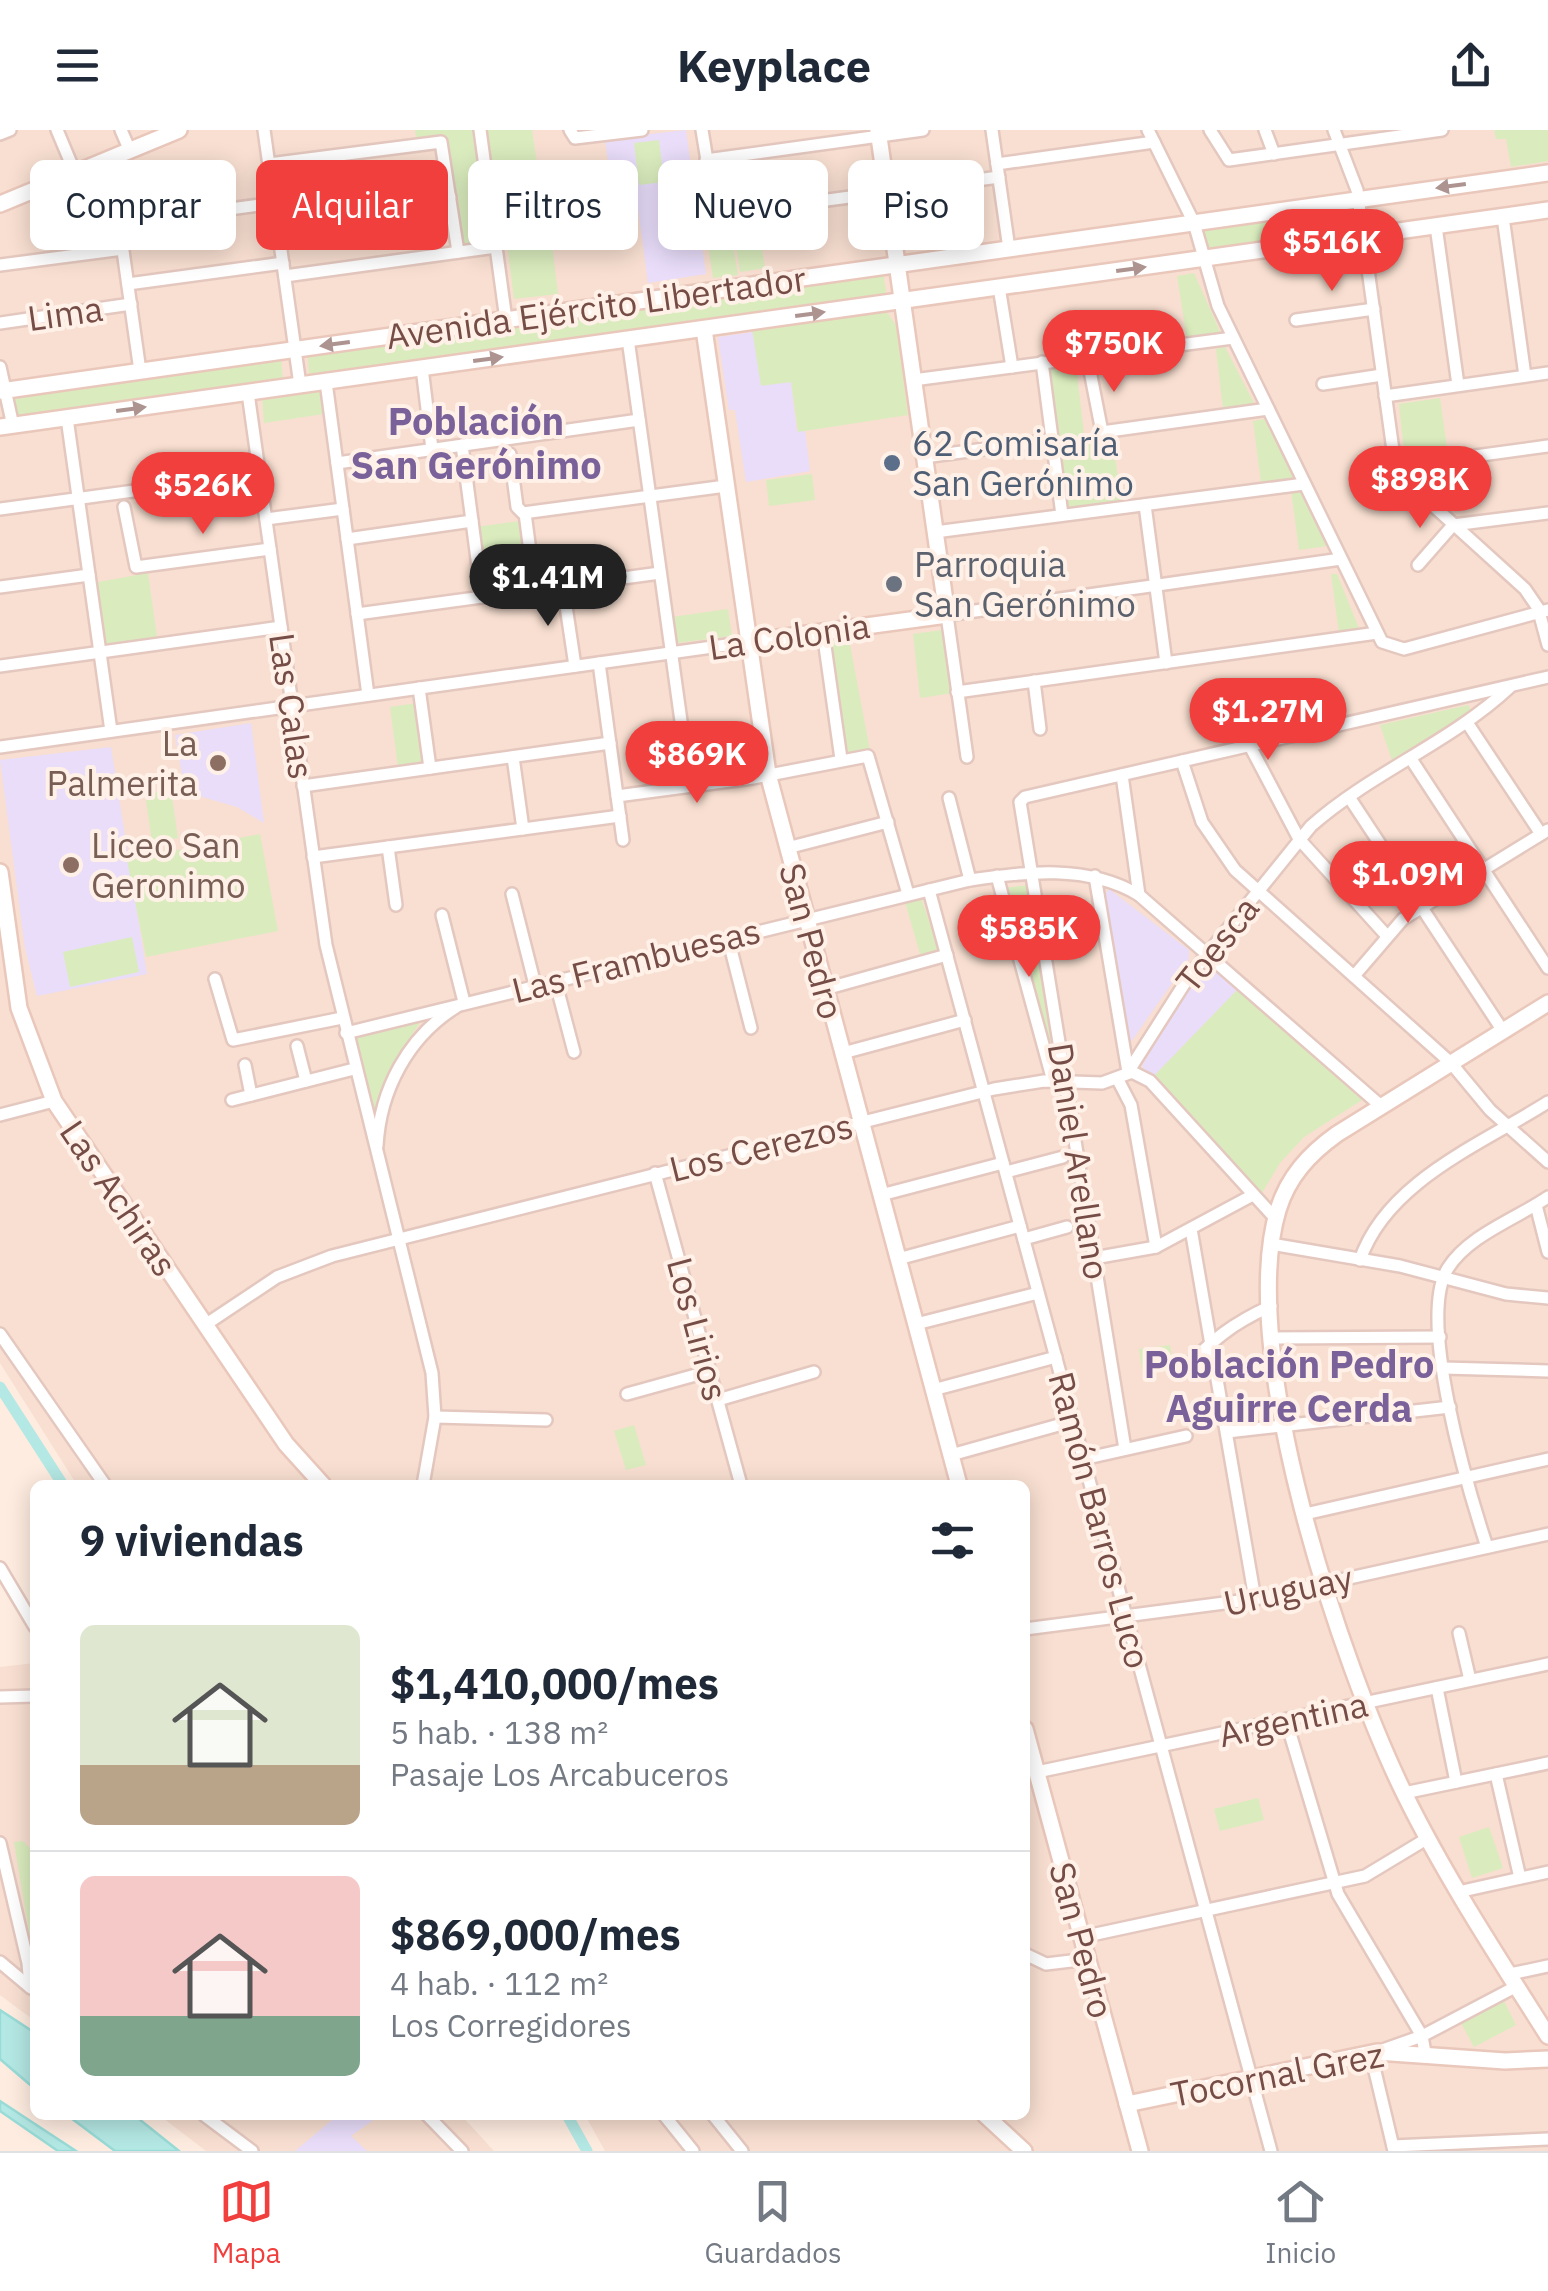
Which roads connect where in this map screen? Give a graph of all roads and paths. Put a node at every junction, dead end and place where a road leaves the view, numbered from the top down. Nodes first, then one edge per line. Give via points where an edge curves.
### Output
1 (10, 130) edge
2 (57, 130) edge
3 (121, 130) edge
4 (179, 130) edge
5 (264, 130) edge
6 (480, 130) edge
7 (642, 130) edge
8 (702, 130) edge
9 (923, 130) edge
10 (992, 130) edge
11 (1210, 130) edge
12 (1265, 130) edge
13 (1334, 130) edge
14 (1442, 130) edge
15 (878, 133) edge
16 (0, 134) edge
17 (571, 134) edge
18 (1151, 136) edge
19 (433, 138) edge
20 (1340, 144) junction
21 (130, 150) junction
22 (1274, 154) junction
23 (110, 159) edge
24 (70, 160) edge
25 (268, 160) edge
26 (294, 160) edge
27 (484, 160) edge
28 (706, 160) joint
29 (882, 160) edge
30 (998, 170) junction
31 (984, 173) edge
32 (1548, 173) edge
33 (30, 192) edge
34 (450, 197) joint
35 (1358, 199) junction
36 (0, 204) edge
37 (1548, 210) edge
38 (1503, 216) junction
39 (1194, 223) junction
40 (1436, 226) junction
41 (1364, 236) junction
42 (116, 250) edge
43 (123, 250) edge
44 (281, 250) edge
45 (473, 250) edge
46 (496, 250) edge
47 (895, 250) edge
48 (1009, 250) junction
49 (458, 252) junction
50 (1202, 258) junction
51 (897, 265) junction
52 (0, 266) edge
53 (284, 270) junction
54 (128, 284) junction
55 (999, 287) junction
56 (902, 301) junction
57 (130, 304) junction
58 (1374, 309) junction
59 (506, 320) junction
60 (1296, 320) dead end
61 (0, 323) edge
62 (704, 329) junction
63 (1233, 338) junction
64 (628, 339) junction
65 (295, 350) junction
66 (1042, 362) junction
67 (1012, 366) junction
68 (0, 367) edge
69 (422, 368) junction
70 (140, 371) junction
71 (1090, 371) dead end
72 (1548, 373) edge
73 (1382, 375) junction
74 (1525, 376) junction
75 (914, 380) junction
76 (326, 382) junction
77 (1323, 384) dead end
78 (300, 385) junction
79 (1458, 386) junction
80 (4, 390) edge
81 (248, 392) junction
82 (1385, 396) junction
83 (1268, 409) junction
84 (67, 418) junction
85 (639, 420) junction
86 (6, 427) edge
87 (1052, 440) junction
88 (462, 446) junction
89 (1548, 446) edge
90 (432, 450) junction
91 (510, 454) dead end
92 (924, 457) junction
93 (337, 463) junction
94 (1394, 467) junction
95 (260, 474) junction
96 (1304, 484) junction
97 (726, 486) junction
98 (650, 496) junction
99 (78, 498) junction
100 (1145, 505) junction
101 (124, 508) dead end
102 (343, 509) junction
103 (0, 510) edge
104 (525, 513) junction
105 (1548, 513) edge
106 (1062, 516) junction
107 (266, 519) junction
108 (472, 522) junction
109 (1453, 525) junction
110 (935, 532) junction
111 (347, 539) junction
112 (270, 549) junction
113 (1341, 559) junction
114 (1418, 565) dead end
115 (660, 572) junction
116 (89, 574) junction
117 (1156, 585) junction
118 (563, 586) junction
119 (0, 587) edge
120 (535, 590) junction
121 (482, 597) junction
122 (1544, 611) edge
123 (357, 614) junction
124 (947, 614) junction
125 (281, 627) junction
126 (823, 632) junction
127 (1377, 633) junction
128 (748, 642) junction
129 (1548, 645) edge
130 (100, 652) junction
131 (671, 653) junction
132 (599, 663) junction
133 (1166, 663) junction
134 (0, 666) edge
135 (575, 666) junction
136 (1548, 677) edge
137 (1034, 682) junction
138 (1512, 686) junction
139 (419, 688) junction
140 (958, 692) junction
141 (368, 695) junction
142 (292, 706) junction
143 (1468, 724) junction
144 (1040, 729) dead end
145 (111, 731) junction
146 (610, 743) junction
147 (1250, 746) junction
148 (0, 747) edge
149 (513, 757) junction
150 (966, 757) dead end
151 (841, 758) junction
152 (1411, 759) junction
153 (1182, 761) junction
154 (430, 768) junction
155 (768, 774) junction
156 (1122, 775) junction
157 (304, 786) junction
158 (690, 786) junction
159 (617, 796) junction
160 (948, 798) dead end
161 (1348, 798) junction
162 (620, 816) junction
163 (888, 822) junction
164 (523, 829) junction
165 (1544, 832) edge
166 (1299, 839) junction
167 (623, 840) dead end
168 (388, 847) junction
169 (786, 848) junction
170 (313, 857) junction
171 (1483, 869) junction
172 (0, 872) edge
173 (1032, 873) junction
174 (996, 876) junction
175 (1095, 876) junction
176 (970, 880) junction
177 (929, 890) junction
178 (1259, 890) junction
179 (512, 894) dead end
180 (908, 894) junction
181 (1139, 896) junction
182 (2, 902) edge
183 (396, 905) dead end
184 (1421, 907) junction
185 (442, 915) dead end
186 (806, 918) junction
187 (1386, 935) junction
188 (728, 938) junction
189 (1208, 953) junction
190 (947, 955) junction
191 (1548, 968) edge
192 (1354, 976) junction
193 (216, 979) dead end
194 (556, 980) junction
195 (535, 984) junction
196 (825, 989) junction
197 (464, 1002) junction
198 (1548, 1003) edge
199 (342, 1018) junction
200 (964, 1020) junction
201 (751, 1028) dead end
202 (1502, 1031) junction
203 (346, 1033) junction
204 (297, 1046) dead end
205 (574, 1052) dead end
206 (842, 1053) junction
207 (1451, 1063) junction
208 (245, 1065) dead end
209 (354, 1069) junction
210 (1122, 1075) junction
211 (306, 1081) junction
212 (1059, 1081) junction
213 (984, 1092) junction
214 (251, 1094) junction
215 (232, 1100) dead end
216 (54, 1101) junction
217 (1548, 1102) edge
218 (1381, 1106) junction
219 (0, 1115) edge
220 (861, 1122) junction
221 (1508, 1127) junction
222 (376, 1155) junction
223 (1062, 1157) dead end
224 (1548, 1162) edge
225 (1004, 1167) junction
226 (655, 1173) junction
227 (881, 1196) junction
228 (1251, 1196) junction
229 (1548, 1197) edge
230 (1536, 1205) junction
231 (1276, 1220) junction
232 (1067, 1227) dead end
233 (1191, 1229) junction
234 (1022, 1232) junction
235 (399, 1240) junction
236 (1271, 1244) junction
237 (1156, 1248) junction
238 (1548, 1252) edge
239 (1094, 1258) junction
240 (898, 1259) junction
241 (1360, 1260) junction
242 (1444, 1276) junction
243 (1038, 1294) junction
244 (1548, 1298) edge
245 (1271, 1306) junction
246 (916, 1324) junction
247 (205, 1326) junction
248 (0, 1334) edge
249 (1440, 1336) junction
250 (1273, 1338) junction
251 (1211, 1340) junction
252 (1056, 1357) junction
253 (1443, 1368) junction
254 (710, 1370) junction
255 (1548, 1371) edge
256 (814, 1372) dead end
257 (1183, 1372) dead end
258 (934, 1390) junction
259 (627, 1394) dead end
260 (718, 1400) junction
261 (1450, 1407) junction
262 (435, 1418) junction
263 (546, 1420) dead end
264 (1073, 1421) junction
265 (1283, 1425) junction
266 (1227, 1432) junction
267 (1186, 1436) dead end
268 (1125, 1449) junction
269 (951, 1454) junction
270 (1548, 1458) edge
271 (1083, 1459) junction
272 (1466, 1478) junction
273 (102, 1480) edge
274 (319, 1480) edge
275 (424, 1480) edge
276 (740, 1480) edge
277 (958, 1480) edge
278 (1305, 1514) junction
279 (1548, 1534) edge
280 (1488, 1547) junction
281 (0, 1568) edge
282 (1325, 1583) junction
283 (1255, 1599) junction
284 (1126, 1618) junction
285 (30, 1619) edge
286 (1030, 1628) edge
287 (1459, 1633) dead end
288 (1548, 1664) edge
289 (1470, 1680) junction
290 (1437, 1688) junction
291 (30, 1696) edge
292 (0, 1697) edge
293 (1365, 1703) junction
294 (1286, 1720) junction
295 (1030, 1746) edge
296 (1162, 1748) junction
297 (1548, 1763) edge
298 (1037, 1772) junction
299 (1496, 1774) junction
300 (1456, 1782) junction
301 (1404, 1793) junction
302 (1428, 1838) junction
303 (0, 1843) edge
304 (1548, 1872) edge
305 (1520, 1878) junction
306 (1333, 1883) junction
307 (1458, 1892) junction
308 (1206, 1911) junction
309 (1082, 1936) junction
310 (30, 1950) edge
311 (1030, 1956) edge
312 (1088, 1960) junction
313 (0, 1962) edge
314 (1548, 1966) edge
315 (1513, 1980) junction
316 (30, 1987) edge
317 (1548, 2036) edge
318 (1423, 2044) junction
319 (1377, 2052) junction
320 (1548, 2059) edge
321 (1251, 2078) junction
322 (1127, 2104) junction
323 (211, 2120) edge
324 (433, 2120) edge
325 (668, 2120) edge
326 (717, 2120) edge
327 (990, 2120) edge
328 (1548, 2139) edge
329 (1394, 2149) edge
330 (252, 2151) edge
331 (462, 2151) edge
332 (693, 2151) edge
333 (742, 2151) edge
334 (1024, 2151) edge
335 (1140, 2151) edge
336 (1271, 2151) edge

1 - 16 street
2 - 24 street
3 - 21 street
4 - 21 street
5 - 25 street
6 - 27 street
7 - 17 street
8 - 28 street
9 - 15 street
10 - 30 street
11 - 22 street via 1225,159
12 - 22 street
13 - 20 street
14 - 20 street
15 - 28 street
15 - 29 street
18 - 30 street
18 - 39 street
19 - 26 street
19 - 34 street
20 - 22 street
20 - 35 street
21 - 23 street
30 - 31 street
30 - 48 street
32 -> 35 street, Avenida Ejército Libertador
33 - 36 street
34 - 49 street
35 - 39 street, Avenida Ejército Libertador
35 - 41 street
37 - 38 street, Avenida Ejército Libertador
38 - 40 street, Avenida Ejército Libertador
38 - 74 street
39 - 48 street, Avenida Ejército Libertador
39 - 50 street
40 - 41 street, Avenida Ejército Libertador
40 - 79 street
41 - 50 street, Avenida Ejército Libertador
41 - 58 street
42 - 52 street
43 - 54 street
44 - 53 street
45 - 49 street
46 - 59 street
47 - 51 street
48 - 51 street, Avenida Ejército Libertador
49 - 53 street
55 -> 50 street, Avenida Ejército Libertador
50 - 63 street
51 - 56 street
51 - 59 street, Avenida Ejército Libertador
53 - 54 street
53 - 65 street
54 - 57 street
55 - 56 street, Avenida Ejército Libertador
55 - 67 street
62 -> 56 street, Avenida Ejército Libertador
56 - 75 street
57 - 61 street, Lima
57 - 70 street
58 - 60 street
58 - 73 street
59 -> 65 street, Avenida Ejército Libertador
62 - 64 street, Avenida Ejército Libertador
62 - 97 street, San Pedro
63 - 66 street
63 - 83 street
69 -> 64 street, Avenida Ejército Libertador
64 - 85 street
65 - 70 street, Avenida Ejército Libertador
65 - 78 street
66 - 67 street
66 - 87 street
67 - 75 street
68 - 80 street
69 - 76 street, Avenida Ejército Libertador
69 - 90 street
70 - 80 street, Avenida Ejército Libertador
71 - 83 street via 1102,432
72 - 74 street
73 - 77 street
73 - 82 street
74 - 79 street
75 - 92 street
76 - 78 street, Avenida Ejército Libertador
76 - 93 street
78 - 81 street, Avenida Ejército Libertador
79 - 82 street
80 - 86 street
84 -> 81 street, Avenida Ejército Libertador
81 - 95 street, Las Calas
82 - 94 street
83 - 96 street
84 - 86 street, Avenida Ejército Libertador
84 - 99 street
85 - 88 street
85 - 98 street
87 - 92 street
87 - 106 street
88 - 90 street
88 - 108 street
89 - 94 street
90 - 93 street
91 - 104 street via 517,510
92 - 110 street
93 - 102 street
94 - 109 street
95 - 99 street
95 - 107 street, Las Calas
96 - 100 street
96 - 113 street
97 - 98 street
97 - 128 street, San Pedro
98 - 104 street
98 - 115 street
99 - 103 street
99 - 116 street
100 - 106 street
100 - 117 street
101 - 112 street via 136,567
102 - 107 street
102 - 111 street
104 - 120 street
105 - 109 street
106 - 110 street
107 - 112 street, Las Calas
108 - 111 street
108 - 121 street
109 - 114 street
109 - 122 street
110 - 124 street
111 - 123 street
112 - 125 street, Las Calas
113 - 117 street, La Colonia
113 - 127 street
115 - 118 street
115 - 131 street
116 - 119 street
116 - 130 street
117 - 124 street, La Colonia
117 - 133 street
118 - 120 street
118 - 135 street
120 - 121 street
121 - 123 street
122 - 127 street via 1404,649 1389,647
122 - 129 street
123 - 141 street
124 - 126 street, La Colonia
124 - 140 street
125 - 130 street
125 - 142 street, Las Calas
126 - 128 street, La Colonia
126 - 151 street
127 - 133 street
128 - 131 street, La Colonia
128 - 155 street, San Pedro
130 - 134 street
130 - 145 street
131 - 132 street, La Colonia
131 - 158 street
132 - 135 street, La Colonia
132 - 146 street
133 - 137 street
135 - 139 street, La Colonia
136 - 138 street
137 - 140 street
137 - 144 street
138 - 143 street, Toesca
138 - 147 street
139 - 141 street, La Colonia
139 - 154 street
140 - 150 street
141 - 142 street, La Colonia
142 - 145 street, La Colonia
142 - 157 street, Las Calas
143 - 152 street, Toesca
143 - 165 street
145 - 148 street, La Colonia
146 - 149 street
146 - 159 street
147 - 153 street
147 - 166 street
149 - 154 street
149 - 164 street
151 - 155 street
151 - 163 street via 871,759
152 - 161 street, Toesca
152 - 171 street
153 - 156 street
153 - 178 street via 1213,843
154 - 157 street
155 - 158 street
155 - 169 street, San Pedro
156 - 173 street, Daniel Arellano via 1022,799 1018,808
156 - 181 street
157 - 170 street, Las Calas
158 - 159 street
159 - 162 street
160 - 176 street
161 - 166 street, Toesca
161 - 184 street
162 - 164 street
162 - 167 street
163 - 169 street
163 - 180 street
164 - 168 street
165 - 171 street
166 - 178 street, Toesca
166 - 187 street
168 - 170 street
168 - 183 street
169 - 186 street, San Pedro
170 - 199 street, Las Calas
171 - 184 street
171 - 191 street
172 - 182 street, Las Achiras
173 - 174 street, Las Frambuesas
173 - 175 street, Las Frambuesas
173 - 212 street, Daniel Arellano
174 - 176 street, Las Frambuesas
174 - 212 street
175 - 181 street, Las Frambuesas
175 - 210 street
176 - 177 street, Las Frambuesas
177 - 180 street, Las Frambuesas
177 - 190 street, Ramón Barros Luco
178 - 189 street, Toesca
178 - 192 street
179 - 195 street
180 - 186 street, Las Frambuesas
181 - 189 street, Las Frambuesas
182 - 216 street, Las Achiras via 19,1008
184 - 187 street
184 - 202 street
185 - 197 street
186 - 188 street, Las Frambuesas
186 - 196 street, San Pedro
187 - 192 street
188 - 194 street, Las Frambuesas
188 - 201 street
189 - 210 street, Toesca
189 - 218 street, Las Frambuesas
190 - 196 street
190 - 200 street, Ramón Barros Luco
192 - 207 street
193 - 199 street via 233,1040
194 - 195 street, Las Frambuesas
194 - 205 street
195 - 197 street, Las Frambuesas
196 - 206 street, San Pedro
197 - 203 street, Las Frambuesas
197 - 222 street, Las Calas via 426,1032 400,1065 383,1108
198 - 202 street
199 - 203 street, Las Calas
200 - 206 street
200 - 213 street, Ramón Barros Luco
202 - 207 street
203 - 209 street, Las Calas
204 - 211 street
206 - 220 street, San Pedro
207 - 218 street
207 - 221 street
208 - 214 street
209 - 211 street
209 - 222 street, Las Calas
210 - 212 street, Los Cerezos via 1102,1083
210 - 228 street via 1140,1074 1150,1082
210 - 237 street
211 - 214 street
212 - 213 street, Los Cerezos
212 - 239 street, Daniel Arellano
213 - 220 street, Los Cerezos
213 - 225 street, Ramón Barros Luco
214 - 215 street
216 - 219 street
216 - 247 street, Las Achiras
217 - 221 street
218 - 231 street via 1309,1156
220 - 226 street, Los Cerezos
220 - 227 street, San Pedro
221 - 224 street
221 - 241 street via 1403,1195 1376,1225
222 - 235 street, Las Calas
223 - 225 street
225 - 227 street
225 - 234 street, Ramón Barros Luco
226 - 235 street, Los Cerezos
226 - 254 street, Los Lirios
227 - 240 street, San Pedro
228 - 231 street
228 - 233 street
229 - 230 street
230 - 238 street
230 - 242 street via 1465,1250
231 - 236 street
232 - 234 street
233 - 237 street
233 - 251 street
234 - 240 street
234 - 243 street, Ramón Barros Luco
235 - 247 street, Los Cerezos via 294,1269
235 - 262 street, Las Calas via 432,1373
236 - 241 street
236 - 245 street
237 - 239 street
239 - 268 street, Daniel Arellano
240 - 246 street, San Pedro
241 - 242 street
242 - 244 street
242 - 249 street
243 - 246 street
243 - 252 street, Ramón Barros Luco
245 - 250 street
245 - 251 street
246 - 258 street, San Pedro
247 - 274 street, Las Achiras
248 - 273 street
249 - 250 street
249 - 253 street
250 - 265 street
251 - 257 street
251 - 266 street
252 - 258 street
252 - 264 street, Ramón Barros Luco
253 - 255 street
253 - 261 street
254 - 259 street
254 - 260 street, Los Lirios
256 - 260 street
258 - 269 street, San Pedro
260 - 276 street, Los Lirios
261 - 265 street
261 - 272 street
262 - 263 street
262 - 275 street, Las Calas
264 - 269 street
264 - 271 street, Ramón Barros Luco
265 - 266 street
265 - 278 street
266 - 283 street
267 - 268 street
268 - 271 street
269 - 277 street, San Pedro
270 - 272 street
271 - 284 street, Ramón Barros Luco
272 - 278 street
272 - 280 street
278 - 282 street
279 - 280 street, Uruguay
280 - 282 street, Uruguay
281 - 285 street
282 - 283 street, Uruguay
282 - 293 street
283 - 284 street, Uruguay
284 - 286 street, Uruguay
284 - 296 street, Ramón Barros Luco
287 - 289 street
288 - 289 street, Argentina
289 - 290 street, Argentina
290 - 293 street, Argentina
290 - 300 street
291 - 292 street
293 - 294 street, Argentina
293 - 301 street
294 - 296 street, Argentina
294 - 306 street
295 - 298 street, San Pedro
296 - 298 street, Argentina
296 - 308 street, Ramón Barros Luco
297 - 299 street
298 - 309 street, San Pedro
299 - 300 street
299 - 305 street
300 - 301 street
301 - 302 street
302 - 306 street via 1374,1872
302 - 307 street
303 - 310 street
304 - 305 street
305 - 307 street
306 - 308 street
306 - 318 street
307 - 315 street
308 - 309 street
308 - 321 street, Ramón Barros Luco
309 - 312 street, San Pedro
311 - 312 street via 1046,1964
312 - 322 street, San Pedro
313 - 316 street
314 - 315 street
315 - 317 street
315 - 318 street
318 - 319 street, Tocornal Grez
318 - 320 street, Tocornal Grez via 1504,2061
319 - 321 street, Tocornal Grez
319 - 329 street via 1374,2068
321 - 322 street, Tocornal Grez
321 - 336 street, Ramón Barros Luco
322 - 335 street, San Pedro
323 - 330 street
324 - 331 street
325 - 332 street
326 - 333 street
327 - 334 street
328 - 329 street

